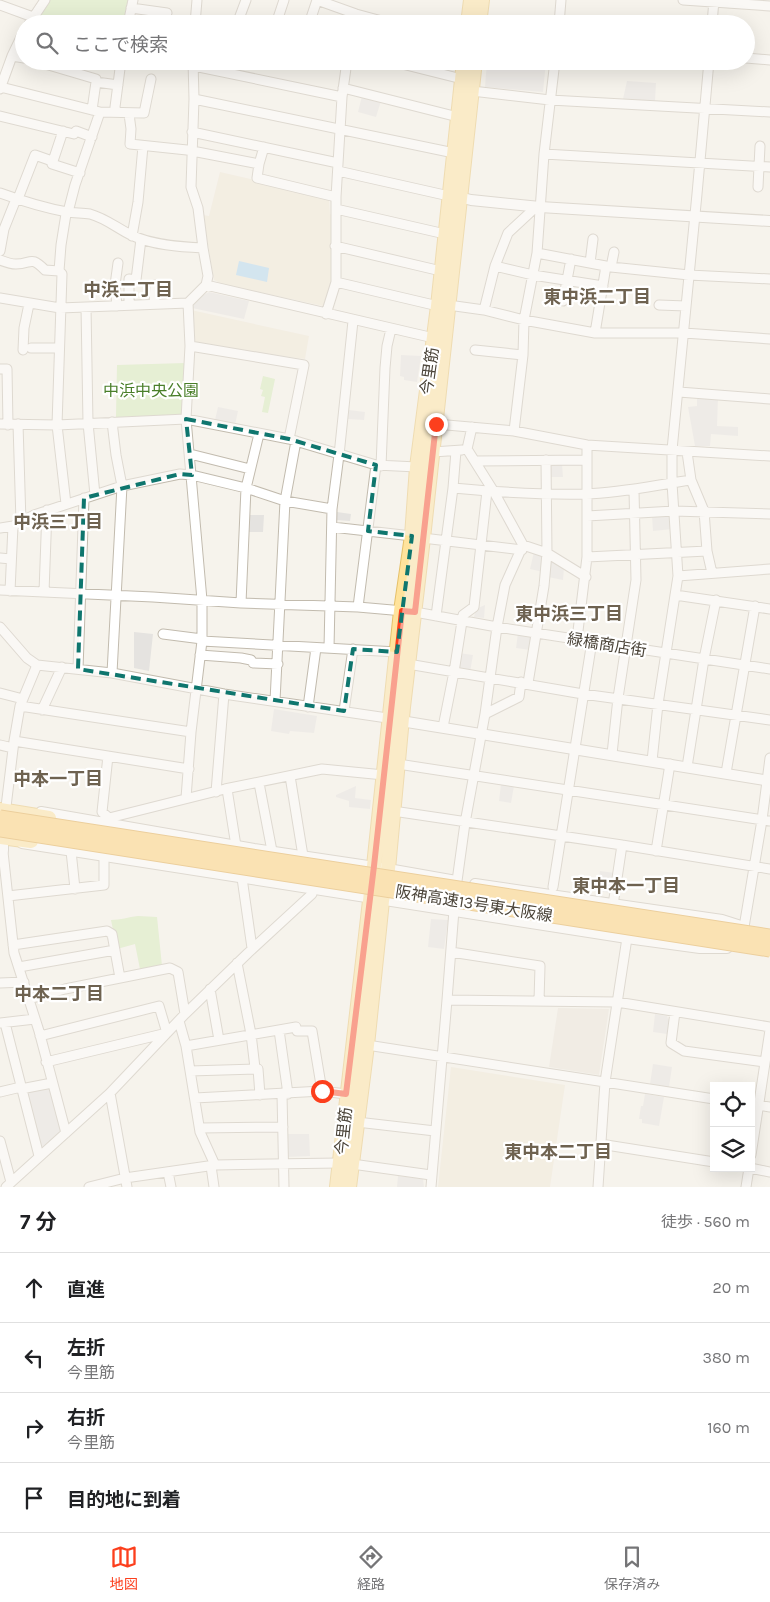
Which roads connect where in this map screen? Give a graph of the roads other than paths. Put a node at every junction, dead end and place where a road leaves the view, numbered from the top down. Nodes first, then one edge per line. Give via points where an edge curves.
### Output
1 (45, 0) edge
2 (197, 0) edge
3 (246, 0) edge
4 (284, 0) edge
5 (317, 0) edge
6 (471, 0) edge
7 (482, 0) edge
8 (561, 0) edge
9 (683, 0) edge
10 (714, 1) edge
11 (132, 4) edge
12 (0, 5) edge
13 (770, 6) edge
14 (167, 13) dead end
15 (21, 15) edge
16 (34, 15) edge
17 (196, 15) edge
18 (240, 15) edge
19 (279, 15) edge
20 (312, 15) edge
21 (347, 15) edge
22 (474, 15) edge
23 (477, 15) edge
24 (560, 15) edge
25 (713, 15) edge
26 (15, 50) edge
27 (12, 56) junction
28 (15, 56) edge
29 (755, 59) edge
30 (770, 60) edge
31 (66, 70) edge
32 (120, 70) edge
33 (194, 70) edge
34 (225, 70) edge
35 (346, 70) edge
36 (426, 70) edge
37 (463, 70) edge
38 (474, 70) edge
39 (554, 70) edge
40 (707, 70) edge
41 (151, 79) dead end
42 (462, 79) junction
43 (96, 82) junction
44 (118, 85) junction
45 (0, 88) edge
46 (472, 91) junction
47 (343, 93) junction
48 (194, 99) junction
49 (550, 100) junction
50 (704, 109) junction
51 (96, 112) junction
52 (116, 112) junction
53 (770, 112) edge
54 (129, 114) junction
55 (0, 116) edge
56 (458, 117) junction
57 (340, 130) junction
58 (63, 131) junction
59 (192, 132) junction
60 (92, 137) junction
61 (143, 146) junction
62 (760, 146) dead end
63 (264, 147) junction
64 (192, 152) junction
65 (454, 153) junction
66 (544, 154) junction
67 (52, 161) junction
68 (700, 162) junction
69 (259, 164) junction
70 (759, 166) junction
71 (338, 167) junction
72 (770, 167) edge
73 (80, 173) junction
74 (758, 188) dead end
75 (0, 193) edge
76 (455, 196) junction
77 (336, 197) junction
78 (16, 199) junction
79 (538, 207) junction
80 (336, 209) junction
81 (68, 212) junction
82 (695, 216) junction
83 (770, 221) edge
84 (445, 234) junction
85 (137, 237) junction
86 (593, 239) dead end
87 (335, 246) junction
88 (203, 248) junction
89 (0, 251) edge
90 (537, 252) junction
91 (614, 252) dead end
92 (571, 259) junction
93 (0, 260) edge
94 (118, 263) dead end
95 (590, 263) junction
96 (495, 266) junction
97 (608, 266) junction
98 (60, 271) junction
99 (441, 271) junction
100 (533, 275) junction
101 (689, 275) junction
102 (568, 279) junction
103 (770, 279) edge
104 (336, 282) junction
105 (155, 285) dead end
106 (206, 285) junction
107 (602, 286) junction
108 (0, 298) edge
109 (554, 299) dead end
110 (188, 303) junction
111 (28, 304) junction
112 (154, 304) junction
113 (129, 305) junction
114 (443, 305) junction
115 (659, 305) dead end
116 (117, 306) junction
117 (686, 306) junction
118 (86, 307) junction
119 (60, 308) junction
120 (484, 310) junction
121 (326, 314) junction
122 (353, 320) junction
123 (524, 320) junction
124 (391, 329) junction
125 (684, 333) junction
126 (594, 334) junction
127 (770, 339) edge
128 (440, 340) junction
129 (190, 346) junction
130 (59, 348) junction
131 (475, 350) dead end
132 (523, 355) junction
133 (0, 369) edge
134 (679, 392) junction
135 (770, 399) edge
136 (186, 419) junction
137 (112, 422) junction
138 (88, 423) junction
139 (4, 424) edge
140 (18, 424) junction
141 (57, 424) junction
142 (436, 424) junction
143 (472, 428) junction
144 (514, 431) junction
145 (259, 434) junction
146 (292, 440) junction
147 (587, 445) junction
148 (467, 449) junction
149 (456, 450) junction
150 (672, 450) junction
151 (433, 452) junction
152 (688, 452) junction
153 (190, 454) junction
154 (340, 455) junction
155 (770, 456) edge
156 (546, 460) junction
157 (586, 460) junction
158 (475, 461) junction
159 (378, 466) junction
160 (417, 467) junction
161 (250, 469) junction
162 (192, 475) junction
163 (691, 480) junction
164 (672, 483) junction
165 (122, 486) junction
166 (246, 488) junction
167 (452, 488) junction
168 (634, 490) junction
169 (491, 492) junction
170 (547, 493) junction
171 (586, 494) junction
172 (95, 495) junction
173 (84, 498) junction
174 (285, 501) junction
175 (66, 504) junction
176 (332, 509) junction
177 (47, 510) junction
178 (674, 511) junction
179 (704, 511) junction
180 (635, 513) junction
181 (770, 514) edge
182 (587, 516) junction
183 (17, 524) junction
184 (332, 527) junction
185 (0, 528) edge
186 (368, 531) junction
187 (418, 537) junction
188 (446, 541) junction
189 (482, 544) junction
190 (522, 548) junction
191 (707, 551) junction
192 (678, 552) junction
193 (547, 553) junction
194 (636, 556) junction
195 (587, 557) junction
196 (0, 558) edge
197 (11, 559) junction
198 (770, 569) edge
199 (712, 573) junction
200 (678, 576) junction
201 (586, 577) junction
202 (0, 590) edge
203 (10, 591) junction
204 (44, 592) junction
205 (81, 594) junction
206 (675, 595) junction
207 (117, 596) junction
208 (202, 600) junction
209 (716, 600) junction
210 (241, 603) junction
211 (280, 604) junction
212 (331, 606) junction
213 (755, 606) junction
214 (358, 607) junction
215 (770, 608) edge
216 (408, 611) junction
217 (436, 616) junction
218 (462, 621) junction
219 (0, 627) edge
220 (497, 627) junction
221 (536, 632) junction
222 (163, 634) dead end
223 (577, 639) junction
224 (202, 640) junction
225 (592, 641) junction
226 (278, 646) junction
227 (627, 647) junction
228 (316, 648) junction
229 (329, 648) junction
230 (353, 649) junction
231 (397, 652) junction
232 (667, 654) junction
233 (200, 655) junction
234 (704, 659) junction
235 (278, 664) junction
236 (408, 664) junction
237 (745, 664) junction
238 (36, 665) junction
239 (62, 667) junction
240 (78, 669) junction
241 (770, 669) edge
242 (454, 672) junction
243 (112, 673) junction
244 (490, 678) junction
245 (524, 683) junction
246 (197, 689) junction
247 (0, 693) edge
248 (224, 694) junction
249 (583, 694) junction
250 (618, 698) junction
251 (275, 701) junction
252 (22, 702) junction
253 (658, 704) junction
254 (308, 707) junction
255 (696, 708) junction
256 (42, 710) junction
257 (344, 711) junction
258 (485, 714) junction
259 (736, 716) junction
260 (396, 719) junction
261 (770, 720) edge
262 (443, 727) junction
263 (191, 732) junction
264 (482, 734) junction
265 (13, 744) junction
266 (0, 745) edge
267 (576, 749) junction
268 (612, 754) junction
269 (108, 756) junction
270 (770, 758) edge
271 (652, 761) junction
272 (398, 764) junction
273 (670, 764) junction
274 (687, 767) junction
275 (189, 769) junction
276 (726, 773) junction
277 (384, 775) junction
278 (473, 775) junction
279 (290, 776) junction
280 (769, 780) edge
281 (259, 783) junction
282 (227, 789) junction
283 (569, 790) junction
284 (216, 792) junction
285 (186, 798) junction
286 (664, 804) junction
287 (393, 811) junction
288 (2, 813) edge
289 (109, 818) junction
290 (59, 820) dead end
291 (766, 820) edge
292 (99, 823) junction
293 (465, 823) junction
294 (561, 836) junction
295 (1, 843) edge
296 (54, 844) dead end
297 (622, 845) junction
298 (236, 846) junction
299 (71, 851) junction
300 (656, 851) junction
301 (272, 852) junction
302 (104, 856) junction
303 (303, 856) junction
304 (753, 866) junction
305 (381, 868) junction
306 (770, 869) edge
307 (242, 878) junction
308 (457, 881) junction
309 (553, 887) dead end
310 (312, 888) junction
311 (75, 889) junction
312 (8, 896) junction
313 (376, 900) junction
314 (613, 905) junction
315 (454, 910) junction
316 (688, 920) dead end
317 (744, 928) junction
318 (770, 931) edge
319 (770, 937) edge
320 (627, 938) junction
321 (683, 940) dead end
322 (13, 945) junction
323 (252, 948) junction
324 (740, 948) junction
325 (770, 949) edge
326 (115, 950) junction
327 (451, 952) junction
328 (770, 953) edge
329 (237, 964) junction
330 (18, 967) junction
331 (120, 978) junction
332 (24, 982) junction
333 (0, 983) edge
334 (210, 989) junction
335 (29, 999) junction
336 (447, 1000) junction
337 (539, 1001) junction
338 (617, 1002) junction
339 (675, 1012) junction
340 (182, 1017) junction
341 (35, 1019) junction
342 (2, 1023) edge
343 (770, 1029) edge
344 (279, 1030) junction
345 (167, 1033) junction
346 (251, 1034) junction
347 (40, 1036) junction
348 (218, 1040) junction
349 (367, 1045) junction
350 (186, 1046) junction
351 (442, 1056) junction
352 (46, 1062) junction
353 (765, 1062) junction
354 (255, 1068) junction
355 (190, 1071) junction
356 (605, 1082) junction
357 (52, 1083) junction
358 (21, 1088) junction
359 (322, 1091) junction
360 (0, 1092) edge
361 (110, 1093) junction
362 (285, 1094) junction
363 (346, 1094) junction
364 (260, 1095) junction
365 (195, 1098) junction
366 (710, 1098) edge
367 (755, 1105) edge
368 (770, 1107) edge
369 (357, 1122) junction
370 (283, 1127) junction
371 (200, 1128) junction
372 (435, 1130) junction
373 (66, 1133) junction
374 (0, 1141) edge
375 (600, 1144) junction
376 (39, 1156) junction
377 (710, 1161) edge
378 (345, 1163) junction
379 (283, 1164) junction
380 (213, 1165) junction
381 (755, 1169) edge
382 (168, 1172) junction
383 (748, 1172) edge
384 (770, 1172) edge
385 (431, 1175) junction
386 (126, 1183) edge
387 (9, 1185) edge
388 (89, 1187) edge
389 (171, 1187) edge
390 (214, 1187) edge
391 (284, 1187) edge
392 (336, 1187) edge
393 (349, 1187) edge
394 (431, 1187) edge
395 (598, 1187) edge
396 (746, 1187) edge

1 - 16 street
2 - 17 street
3 - 18 street
4 - 19 street
5 - 20 street
5 - 21 street
6 - 22 main road
7 - 23 main road
8 - 24 street
9 - 10 street
10 - 13 street
10 - 25 street
11 - 14 street
12 - 15 street
26 - 27 street
27 - 28 street
27 - 45 street
29 - 30 street
31 - 43 street via 96,79
32 - 44 street
33 - 48 street
34 - 47 street
35 - 47 street
36 - 42 street
37 - 42 main road, 今里筋
38 - 46 main road, 今里筋
39 - 49 street
40 - 50 street
41 - 54 street via 144,113
42 - 56 main road, 今里筋
43 - 44 street
43 - 51 street
44 - 52 street
45 - 51 street
46 - 49 street
46 - 76 main road, 今里筋
47 - 56 street
47 - 57 street
48 - 57 street
48 - 59 street
49 - 50 street
49 - 66 street
50 - 53 street
50 - 68 street
51 - 52 street
51 - 60 street
52 - 54 street
54 - 61 street via 130,144
55 - 58 street
56 - 65 main road, 今里筋
57 - 65 street
57 - 71 street
58 - 60 street via 74,134 76,131
58 - 67 street
59 - 63 street
59 - 64 street
60 - 73 street
61 - 64 street
61 - 85 street
62 - 70 street
63 - 69 street
63 - 71 street
64 - 69 street
64 - 88 street via 190,187 198,208
65 - 76 main road, 今里筋
66 - 68 street
66 - 79 street
67 - 73 street via 52,164
67 - 78 street via 35,155
68 - 70 street
68 - 82 street
69 - 77 street via 257,178
70 - 72 street
70 - 74 street
71 - 76 street
71 - 77 street
73 - 81 street
75 - 78 street
76 - 79 street
76 - 84 main road, 今里筋
76 - 114 main road, 今里筋
77 - 80 street
78 - 81 street
78 - 89 street via 4,229
79 - 82 street
79 - 90 street
79 - 96 street via 508,233
80 - 84 street
80 - 87 street
81 - 85 street via 104,219
81 - 98 street via 61,245
82 - 83 street
82 - 101 street
84 - 99 main road, 今里筋
85 - 88 street via 175,246
85 - 113 street via 136,280 129,279
86 - 95 street
87 - 99 street
87 - 104 street
88 - 106 street via 208,276
90 - 92 street
90 - 100 street
91 - 97 street
92 - 95 street
92 - 102 street
93 - 98 street via 15,264 32,261 46,270
94 - 116 street
95 - 97 street
96 - 100 street
96 - 120 street
97 - 101 street
97 - 107 street
98 - 119 street
99 - 114 main road, 今里筋
100 - 102 street
100 - 123 street
101 - 103 street
101 - 117 street
102 - 107 street
102 - 109 street via 563,301
104 - 114 street
104 - 121 street
105 - 112 street
106 - 110 street
106 - 121 street
107 - 126 street
108 - 111 street
110 - 112 street
110 - 129 street
111 - 119 street
111 - 130 street via 24,328 27,349
112 - 113 street
113 - 116 street
114 - 120 street
114 - 128 main road, 今里筋
115 - 117 street
116 - 118 street
117 - 125 street
118 - 119 street
118 - 138 street
119 - 130 street
120 - 123 street
121 - 122 street
122 - 124 street
122 - 154 street
123 - 126 street
123 - 132 street
124 - 128 street
124 - 159 street
125 - 126 street
125 - 127 street
125 - 134 street
128 - 142 main road, 今里筋
128 - 160 main road, 今里筋
129 - 136 street
129 - 146 street via 304,365
130 - 141 street
131 - 132 street
132 - 144 street
133 - 139 street via 7,369
134 - 135 street
134 - 150 street
136 - 137 street
136 - 145 street
136 - 153 street
137 - 138 street
137 - 165 street
138 - 141 street
138 - 172 street
139 - 140 street
140 - 141 street
140 - 183 street
141 - 175 street
142 - 143 street
142 - 151 main road, 今里筋
143 - 144 street
143 - 148 street
144 - 147 street
145 - 146 street
145 - 161 street
146 - 154 street
146 - 174 street
147 - 150 street
147 - 157 street
148 - 149 street
148 - 158 street
149 - 151 street
149 - 167 street
150 - 152 street
150 - 164 street
151 - 187 main road, 今里筋
152 - 155 street
152 - 163 street
153 - 161 street
153 - 162 street
154 - 159 street
154 - 176 street
156 - 157 street
156 - 158 street
156 - 170 street
157 - 171 street
158 - 169 street
159 - 160 street
159 - 186 street
160 - 187 main road, 今里筋
161 - 166 street
162 - 165 street via 180,474
162 - 166 street
162 - 208 street
163 - 164 street
163 - 179 street
164 - 168 street
164 - 178 street
165 - 172 street
165 - 207 street
166 - 174 street
166 - 210 street
167 - 169 street
167 - 188 street
168 - 171 street
168 - 180 street
169 - 170 street
169 - 189 street
169 - 190 street
170 - 171 street
170 - 193 street
171 - 182 street
172 - 173 street
173 - 175 street
173 - 205 street
174 - 176 street
174 - 211 street
175 - 177 street
176 - 184 street
177 - 183 street
177 - 204 street
178 - 179 street
178 - 180 street
178 - 192 street
179 - 181 street
179 - 191 street
180 - 182 street
180 - 194 street
182 - 195 street
183 - 185 street
183 - 197 street
184 - 186 street
184 - 212 street
186 - 187 street
186 - 214 street
187 - 188 street
187 - 216 main road, 今里筋
188 - 189 street
188 - 217 street
189 - 190 street
189 - 218 street via 474,607 463,615
190 - 193 street
190 - 220 street via 505,585
191 - 192 street
191 - 199 street
192 - 194 street
192 - 200 street
193 - 201 street
193 - 221 street
194 - 195 street
194 - 227 street via 635,597
195 - 201 street
196 - 197 street
197 - 203 street
198 - 199 street
199 - 200 street
200 - 206 street
201 - 223 street
202 - 203 street, 緑橋商店街
203 - 204 street, 緑橋商店街
204 - 205 street, 緑橋商店街
205 - 207 street, 緑橋商店街
205 - 240 street
206 - 209 street
206 - 232 street
207 - 208 street, 緑橋商店街
207 - 243 street
208 - 210 street, 緑橋商店街
208 - 224 street
209 - 213 street
209 - 234 street
210 - 211 street, 緑橋商店街
211 - 212 street, 緑橋商店街
211 - 226 street
212 - 214 street, 緑橋商店街
212 - 229 street
213 - 215 street
213 - 237 street
214 - 216 street, 緑橋商店街
216 - 217 street, 緑橋商店街
216 - 231 main road, 今里筋
216 - 236 main road, 今里筋
217 - 218 street, 緑橋商店街
218 - 220 street, 緑橋商店街
218 - 242 street
219 - 238 street
220 - 221 street, 緑橋商店街
220 - 244 street
221 - 223 street, 緑橋商店街
221 - 245 street
222 - 224 street
223 - 225 street, 緑橋商店街
224 - 226 street
224 - 233 street
225 - 227 street, 緑橋商店街
225 - 249 street
226 - 228 street
226 - 235 street
227 - 232 street, 緑橋商店街
227 - 250 street
228 - 229 street
228 - 254 street
229 - 230 street
230 - 231 street
230 - 257 street
231 - 260 main road, 今里筋
232 - 234 street, 緑橋商店街
232 - 253 street
233 - 235 street
233 - 246 street
234 - 237 street, 緑橋商店街
234 - 255 street
235 - 251 street
236 - 242 street
236 - 260 main road, 今里筋
237 - 241 street, 緑橋商店街
237 - 259 street
238 - 239 street
238 - 252 street
239 - 240 street
239 - 256 street
240 - 243 street
242 - 244 street
242 - 262 street
243 - 246 street
244 - 245 street
244 - 258 street
245 - 249 street
245 - 258 street via 519,697
246 - 248 street
246 - 263 street
247 - 252 street
248 - 251 street
248 - 284 street
249 - 250 street
249 - 267 street
250 - 253 street
250 - 268 street
251 - 254 street
252 - 256 street
252 - 265 street
253 - 255 street
253 - 271 street
254 - 257 street
255 - 259 street
255 - 274 street
256 - 263 street
257 - 260 street
258 - 264 street
259 - 261 street
259 - 276 street
260 - 262 street
260 - 272 main road, 今里筋
260 - 277 main road, 今里筋
262 - 264 street
263 - 275 street
264 - 267 street
264 - 278 street
265 - 266 street
265 - 269 street
265 - 288 street
267 - 268 street
267 - 283 street
268 - 271 street
269 - 275 street
269 - 289 street via 102,812
270 - 280 street
271 - 273 street
272 - 278 street
272 - 287 main road, 今里筋
273 - 274 street
273 - 286 street
274 - 276 street
275 - 285 street
276 - 280 street
277 - 279 street via 322,769
277 - 305 main road, 今里筋
278 - 283 street
278 - 293 street
279 - 281 street
279 - 303 street
280 - 291 street
281 - 282 street
281 - 301 street
282 - 284 street
282 - 298 street
283 - 286 street
283 - 294 street
284 - 285 street
285 - 289 street
286 - 291 street
286 - 300 street
287 - 293 street
287 - 305 main road, 今里筋
288 - 290 main road
288 - 292 street via 34,811
288 - 295 street
288 - 319 highway, 阪神高速13号東大阪線, bridge
289 - 292 street
291 - 304 street
292 - 298 street
293 - 294 street
293 - 308 street
294 - 297 street
294 - 309 street
295 - 296 main road
295 - 299 street
295 - 312 street
295 - 325 highway, 阪神高速13号東大阪線, bridge
297 - 300 street
297 - 314 street
298 - 301 street
299 - 302 street
299 - 311 street
300 - 304 street
301 - 303 street
302 - 307 street
302 - 311 street via 104,886
303 - 305 street
304 - 306 street
304 - 317 street
305 - 308 street
305 - 313 main road, 今里筋
307 - 310 street
307 - 323 street
308 - 314 street
310 - 313 street
310 - 323 street via 312,894
311 - 312 street
312 - 322 street
313 - 315 street
313 - 349 main road, 今里筋
313 - 363 main road, 今里筋
314 - 317 street via 722,920
315 - 320 street
315 - 327 street
316 - 317 main road
317 - 318 main road
320 - 324 street via 700,948
320 - 338 street
321 - 324 main road
322 - 326 street via 107,931 112,934
322 - 330 street
323 - 329 street
324 - 328 main road
326 - 330 street
326 - 331 street
327 - 336 street
327 - 337 street via 540,966
329 - 334 street
329 - 346 street
330 - 332 street
331 - 335 street
331 - 340 street via 170,968 178,972
332 - 333 street
332 - 335 street
334 - 340 street
334 - 348 street
335 - 341 street
336 - 337 street
336 - 351 street
337 - 338 street
338 - 339 street
338 - 356 street
339 - 343 street
339 - 353 street via 671,1042 684,1051
340 - 345 street
340 - 350 street
341 - 342 street
341 - 347 street
342 - 358 street
343 - 353 street
344 - 346 street
344 - 359 street via 296,1027 297,1031 312,1031
344 - 362 street
345 - 347 street via 159,1006
345 - 352 street
345 - 361 street
346 - 348 street
346 - 354 street
347 - 352 street
348 - 350 street
349 - 351 street
349 - 369 main road, 今里筋
350 - 355 street
351 - 356 street
351 - 372 street
352 - 357 street
353 - 367 street
354 - 355 street
354 - 364 street via 258,1068
355 - 365 street
356 - 366 street
356 - 375 street
357 - 358 street
357 - 373 street
358 - 360 street
358 - 376 street
359 - 362 street
359 - 363 street
361 - 373 street
361 - 386 street
362 - 364 street
362 - 370 street
363 - 378 main road, 今里筋
364 - 365 street
365 - 371 street
367 - 368 street
369 - 372 street
369 - 378 main road, 今里筋
370 - 371 street
370 - 379 street
371 - 380 street
372 - 385 street
373 - 376 street
374 - 387 street
375 - 377 street
375 - 395 street
376 - 387 street
378 - 379 street
378 - 385 street
378 - 392 main road, 今里筋
378 - 393 main road, 今里筋
379 - 380 street
379 - 391 street
380 - 382 street
380 - 390 street
381 - 384 street
382 - 386 street
382 - 389 street
383 - 396 street
385 - 394 street
386 - 388 street

